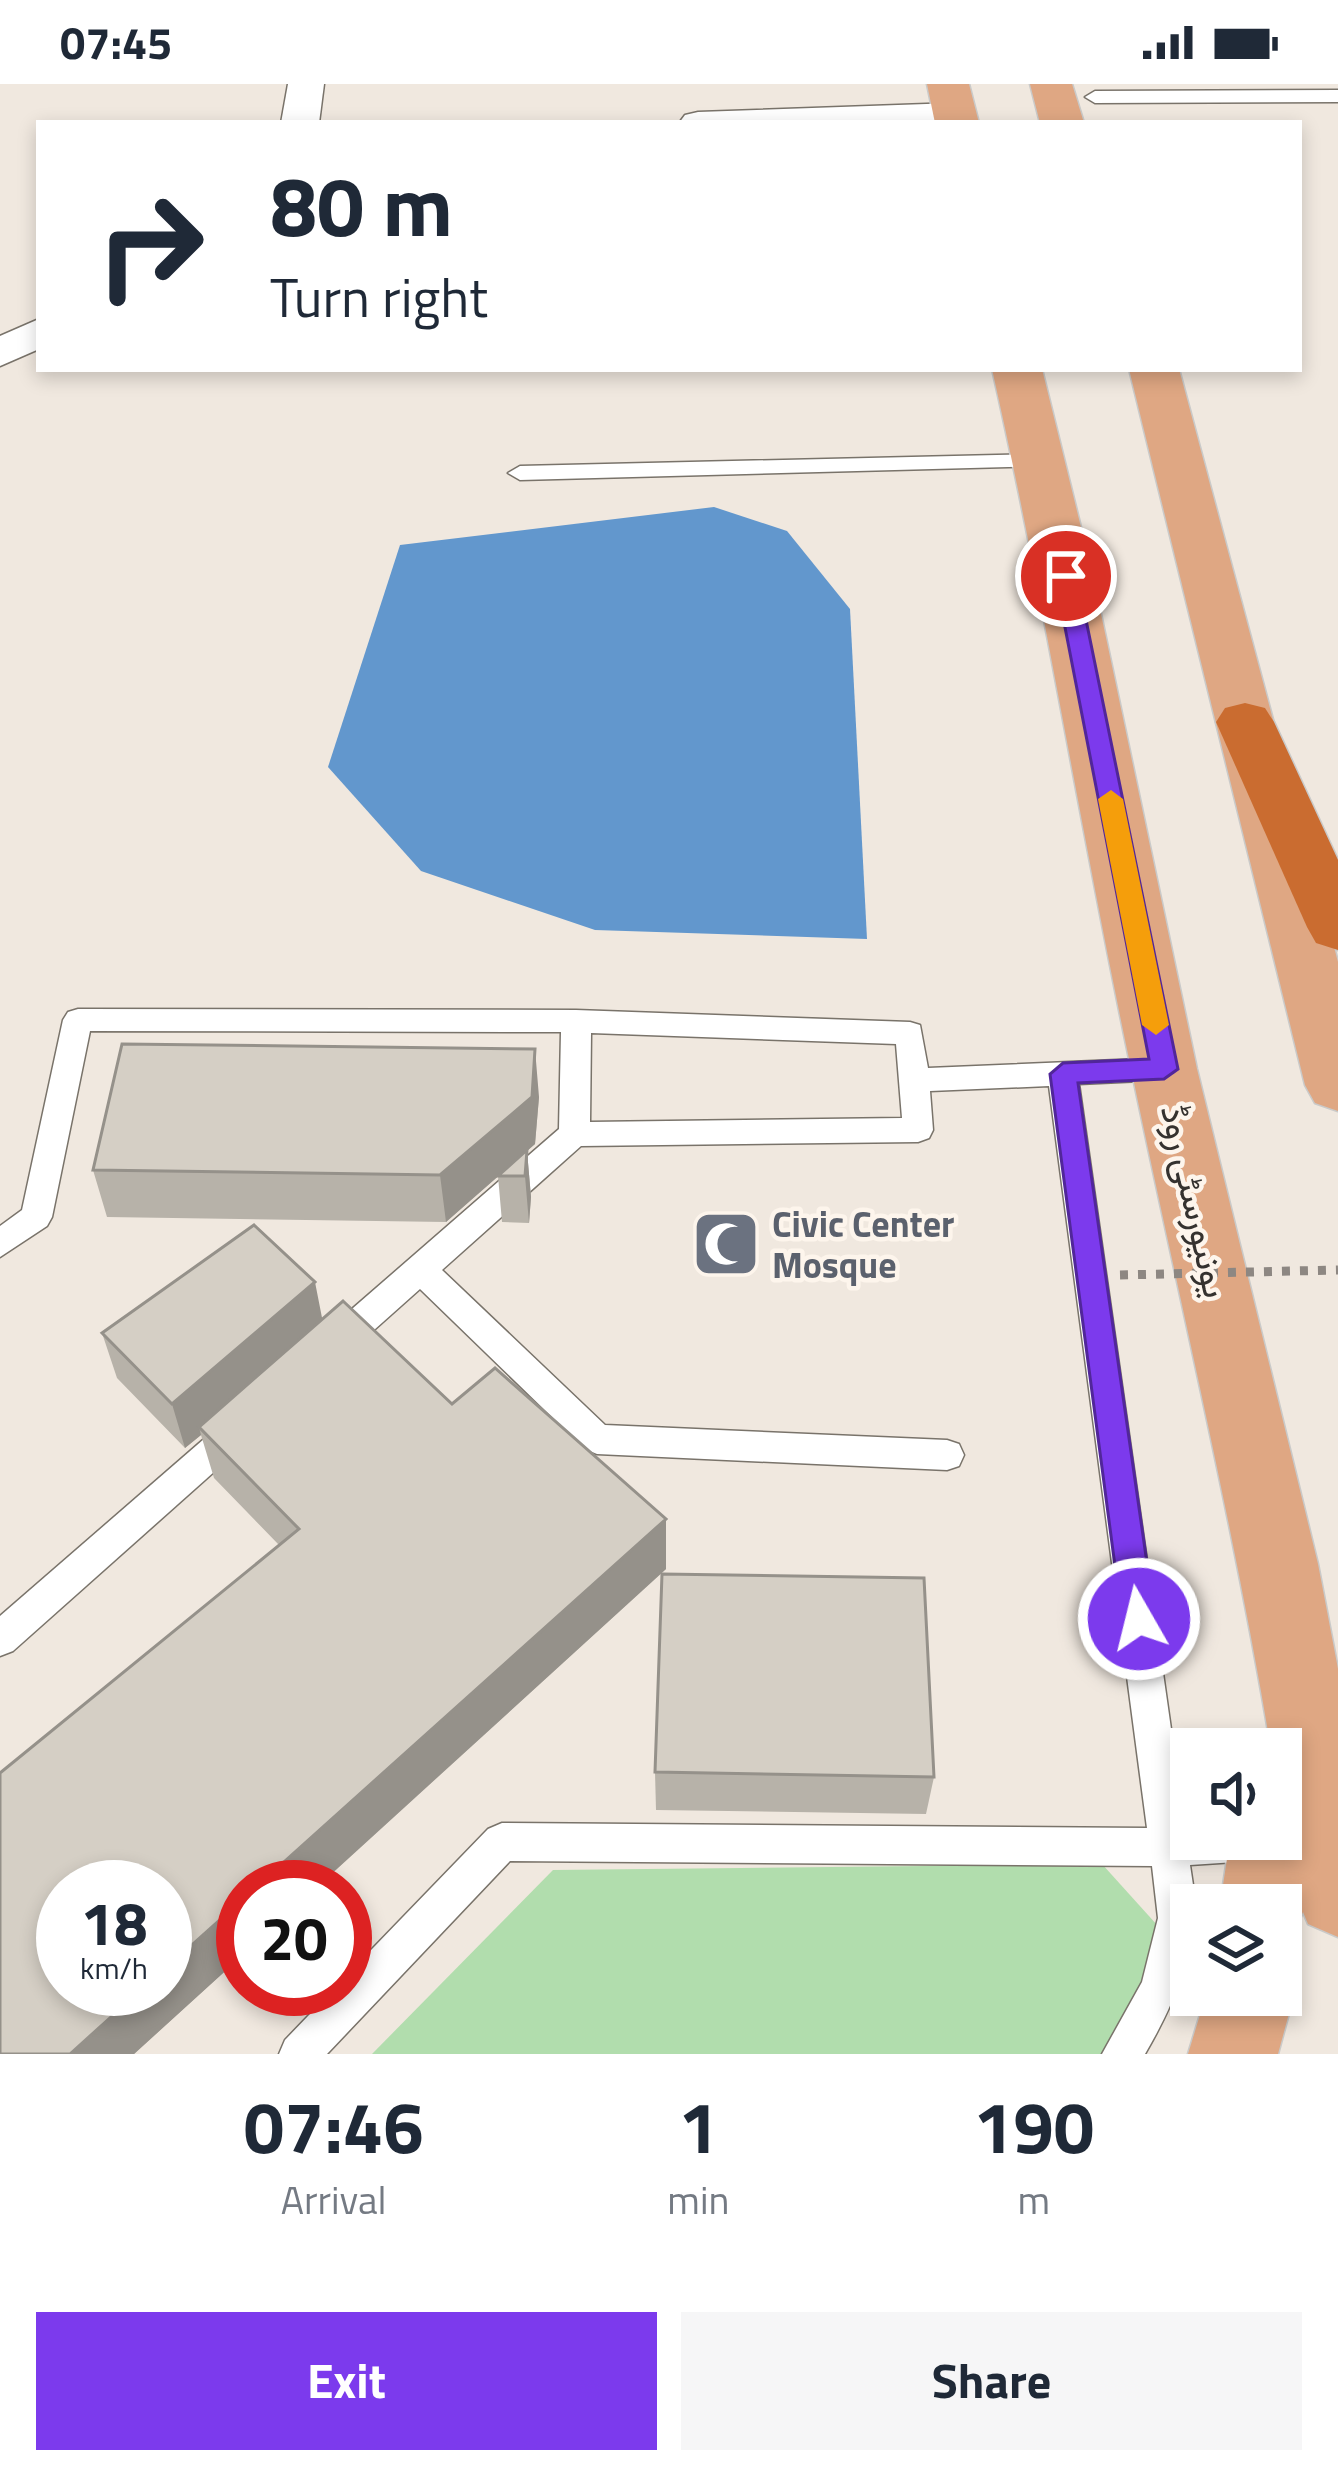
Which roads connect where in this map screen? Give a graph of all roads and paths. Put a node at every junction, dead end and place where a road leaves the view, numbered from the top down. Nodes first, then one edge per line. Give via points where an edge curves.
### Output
1 (306, 84) edge
2 (1052, 84) edge
3 (1338, 96) edge
4 (964, 106) edge
5 (1087, 107) edge
6 (300, 120) edge
7 (745, 120) edge
8 (36, 334) edge
9 (0, 353) edge
10 (1018, 372) edge
11 (1155, 372) edge
12 (1039, 461) junction
13 (520, 473) dead end
14 (1245, 722) junction
15 (1338, 927) edge
16 (576, 1021) junction
17 (1164, 1069) junction
18 (1063, 1074) junction
19 (914, 1080) junction
20 (1338, 1085) edge
21 (574, 1134) junction
22 (0, 1244) edge
23 (420, 1269) junction
24 (1338, 1270) edge
25 (1120, 1274) dead end
26 (315, 1361) edge
27 (263, 1408) edge
28 (947, 1455) dead end
29 (1279, 1564) junction
30 (0, 1639) edge
31 (1275, 1728) edge
32 (1170, 1847) joint
33 (1171, 1860) edge
34 (1338, 1894) edge
35 (1244, 2016) edge
36 (299, 2054) edge
37 (1122, 2054) edge
38 (1232, 2054) edge

1 - 6 street
2 - 5 main road
3 - 5 lane
4 - 7 street
8 - 9 street
10 - 12 main road, یونیورسٹی روڈ
11 - 14 main road
12 - 13 lane
12 - 17 main road, یونیورسٹی روڈ
14 - 15 highway
14 - 20 main road
16 - 19 lane via 910,1033
16 - 21 lane
16 - 22 lane via 78,1020 36,1217
17 - 18 lane
17 - 29 main road, یونیورسٹی روڈ
18 - 19 lane
18 - 32 lane
19 - 21 lane via 918,1130
21 - 23 lane
23 - 26 lane
23 - 28 lane via 597,1439
24 - 25 path, bridge
27 - 30 lane
29 - 31 main road
29 - 34 main road, یونیورسٹی روڈ
32 - 36 lane via 502,1842
33 - 37 lane via 1178,1918 1160,1990
35 - 38 main road

